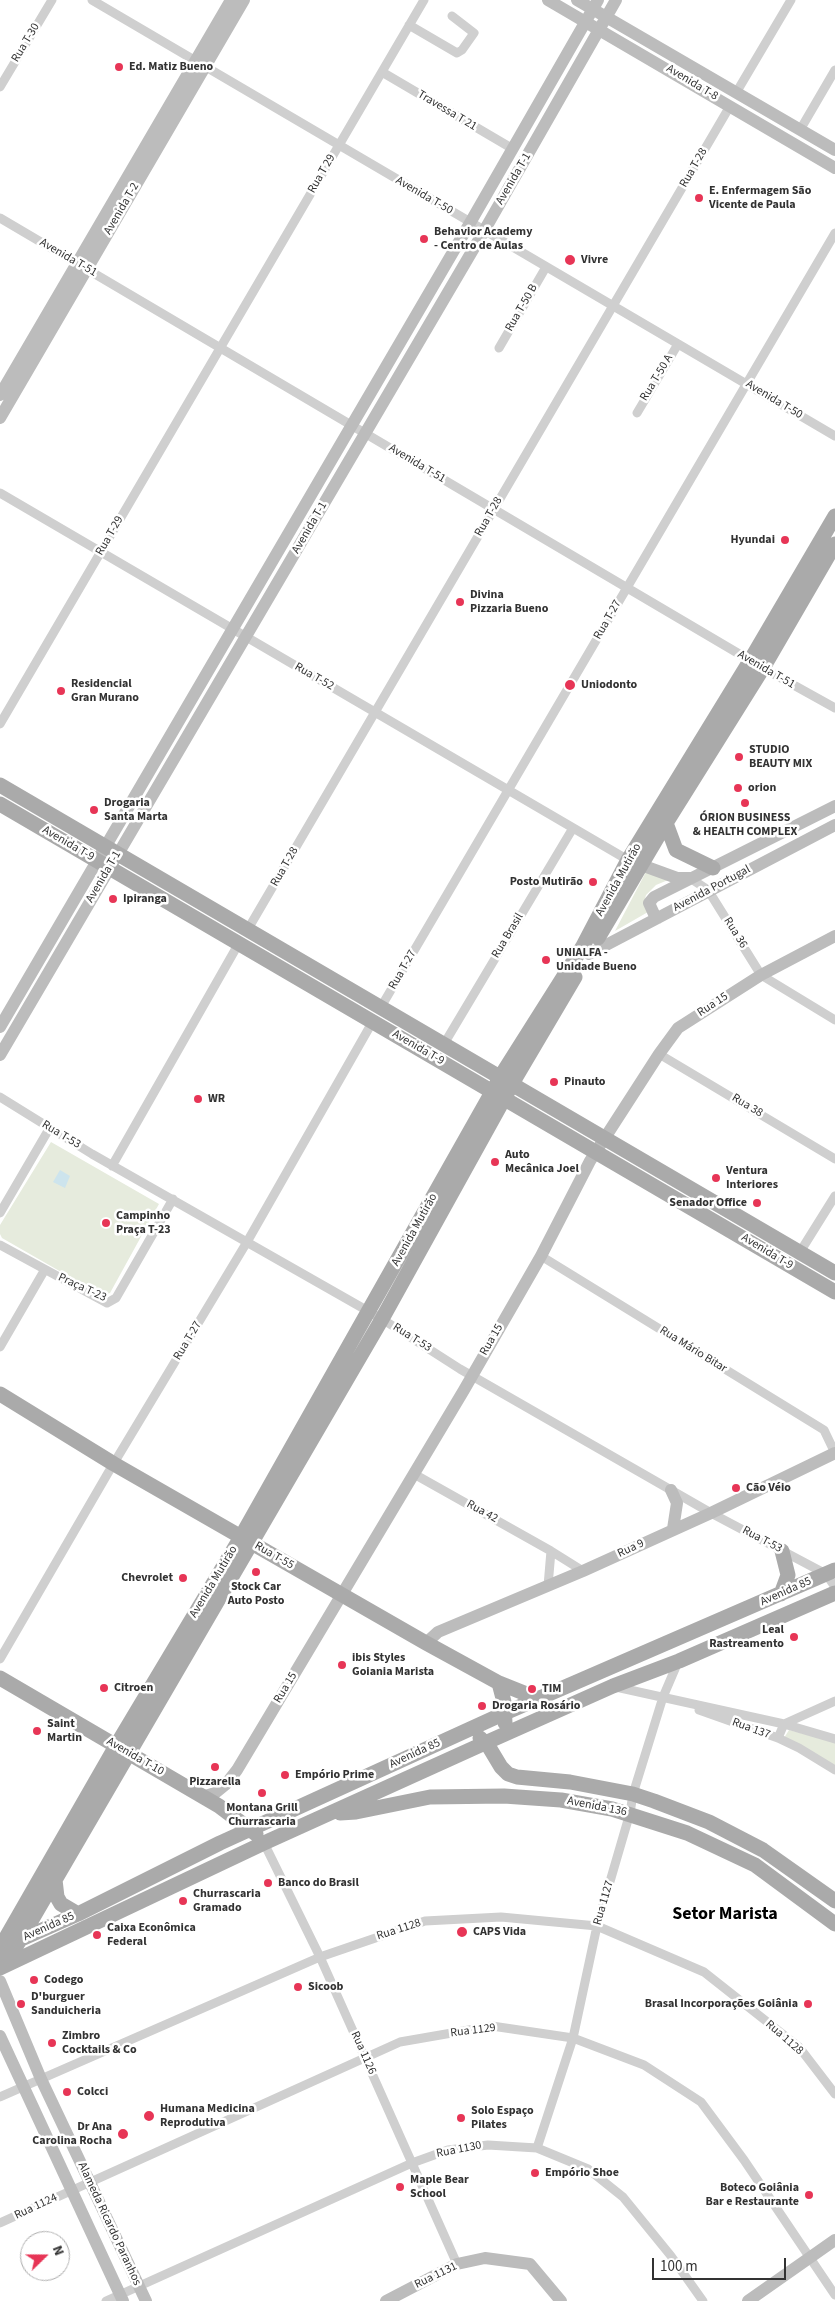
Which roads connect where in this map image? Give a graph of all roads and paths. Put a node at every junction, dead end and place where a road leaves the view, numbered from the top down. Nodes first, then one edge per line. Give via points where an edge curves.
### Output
1 (52, 0) edge
2 (92, 0) edge
3 (231, 0) edge
4 (244, 0) edge
5 (424, 0) edge
6 (548, 0) edge
7 (577, 0) edge
8 (616, 0) edge
9 (791, 0) edge
10 (596, 5) edge
11 (452, 16) dead end
12 (606, 17) junction
13 (587, 22) junction
14 (409, 25) junction
15 (600, 29) junction
16 (200, 64) junction
17 (835, 70) edge
18 (382, 72) junction
19 (0, 87) edge
20 (736, 93) junction
21 (730, 106) junction
22 (800, 130) junction
23 (339, 146) junction
24 (513, 149) junction
25 (835, 150) edge
26 (835, 168) edge
27 (0, 218) edge
28 (470, 223) junction
29 (484, 231) junction
30 (835, 233) edge
31 (82, 266) junction
32 (546, 267) junction
33 (612, 306) junction
34 (678, 344) junction
35 (220, 348) junction
36 (499, 348) dead end
37 (746, 383) junction
38 (0, 395) edge
39 (637, 413) dead end
40 (0, 418) edge
41 (352, 425) junction
42 (365, 433) junction
43 (835, 436) edge
44 (0, 493) edge
45 (494, 509) junction
46 (835, 516) edge
47 (835, 544) edge
48 (101, 552) junction
49 (627, 588) junction
50 (233, 629) junction
51 (246, 637) junction
52 (756, 665) junction
53 (835, 708) edge
54 (375, 712) junction
55 (0, 724) edge
56 (0, 785) edge
57 (508, 790) junction
58 (0, 804) edge
59 (835, 806) edge
60 (666, 823) junction
61 (835, 824) edge
62 (573, 828) junction
63 (112, 850) junction
64 (634, 863) junction
65 (103, 864) junction
66 (713, 868) junction
67 (690, 878) junction
68 (708, 890) junction
69 (658, 918) junction
70 (248, 929) junction
71 (835, 936) edge
72 (239, 944) junction
73 (589, 954) junction
74 (761, 975) junction
75 (380, 1007) junction
76 (835, 1020) edge
77 (373, 1021) junction
78 (0, 1027) edge
79 (444, 1044) junction
80 (0, 1054) edge
81 (659, 1054) junction
82 (503, 1089) junction
83 (0, 1098) edge
84 (49, 1129) junction
85 (601, 1144) junction
86 (835, 1159) edge
87 (112, 1166) junction
88 (835, 1196) edge
89 (172, 1199) junction
90 (0, 1213) edge
91 (247, 1242) junction
92 (0, 1245) edge
93 (800, 1252) junction
94 (541, 1256) junction
95 (44, 1271) junction
96 (835, 1273) edge
97 (835, 1292) edge
98 (376, 1315) junction
99 (0, 1347) edge
100 (471, 1375) junction
101 (0, 1394) edge
102 (835, 1453) edge
103 (114, 1464) junction
104 (414, 1474) junction
105 (671, 1490) junction
106 (711, 1513) junction
107 (673, 1529) junction
108 (246, 1540) junction
109 (551, 1550) junction
110 (782, 1551) junction
111 (583, 1571) junction
112 (830, 1572) edge
113 (548, 1586) junction
114 (835, 1587) edge
115 (835, 1593) edge
116 (781, 1594) junction
117 (342, 1595) junction
118 (426, 1643) junction
119 (0, 1659) edge
120 (679, 1661) junction
121 (0, 1678) edge
122 (499, 1683) junction
123 (613, 1686) junction
124 (663, 1697) junction
125 (539, 1699) junction
126 (835, 1701) edge
127 (505, 1713) junction
128 (784, 1724) junction
129 (470, 1729) junction
130 (504, 1735) junction
131 (778, 1738) junction
132 (835, 1739) edge
133 (485, 1743) junction
134 (122, 1750) junction
135 (501, 1767) junction
136 (835, 1770) edge
137 (633, 1794) junction
138 (202, 1797) junction
139 (219, 1806) junction
140 (332, 1813) junction
141 (630, 1813) junction
142 (252, 1829) junction
143 (220, 1843) junction
144 (264, 1843) junction
145 (55, 1880) junction
146 (835, 1901) edge
147 (78, 1914) junction
148 (835, 1924) edge
149 (597, 1926) junction
150 (20, 1940) junction
151 (0, 1948) edge
152 (0, 1957) edge
153 (320, 1957) junction
154 (0, 1968) edge
155 (0, 1981) edge
156 (0, 2036) edge
157 (573, 2038) junction
158 (364, 2057) junction
159 (41, 2079) junction
160 (24, 2086) junction
161 (835, 2094) edge
162 (0, 2097) edge
163 (537, 2148) junction
164 (412, 2163) junction
165 (89, 2182) junction
166 (71, 2191) junction
167 (0, 2223) edge
168 (835, 2240) edge
169 (808, 2258) junction
170 (457, 2264) junction
171 (139, 2286) junction
172 (835, 2295) edge
173 (122, 2298) edge
174 (106, 2301) edge
175 (146, 2301) edge
176 (386, 2301) edge
177 (561, 2301) edge
178 (703, 2301) edge
179 (748, 2301) edge

1 - 19 street, Rua T-30
2 - 16 street, Avenida T-50
3 - 16 main road, Avenida T-2
4 - 16 main road, Avenida T-2
5 - 14 street, Rua T 29
6 - 13 main road, Avenida T-8
7 - 10 main road, Avenida T-8
8 - 12 main road, Avenida T-1
9 - 20 street
10 - 12 main road, Avenida T-8
10 - 13 main road, Avenida T-1
11 - 14 street via 474,32 457,53
12 - 15 main road, Avenida T-1
12 - 20 main road, Avenida T-8
13 - 15 main road, Avenida T-8
13 - 24 main road, Avenida T-1
14 - 18 street, Rua T 29
15 - 21 main road, Avenida T-8
15 - 29 main road, Avenida T-1
16 - 23 street, Avenida T-50
16 - 31 main road, Avenida T-2
17 - 22 street
18 - 23 street, Rua T 29
18 - 24 street, Travessa T 21
20 - 22 main road, Avenida T-8
21 - 26 main road, Avenida T-8
21 - 33 street, Rua T-28
22 - 25 main road, Avenida T-8
23 - 28 street, Avenida T-50
23 - 35 street, Rua T 29
24 - 28 main road, Avenida T-1
27 - 31 street, Avenida T-51
28 - 29 street, Avenida T-50
28 - 41 main road, Avenida T-1
29 - 32 street, Avenida T-50
29 - 42 main road, Avenida T-1
30 - 37 street, Rua T-27
31 - 35 street, Avenida T-51
31 - 38 main road, Avenida T-2
31 - 40 main road, Avenida T-2
32 - 33 street, Avenida T-50
32 - 36 street, Rua T-50 B
33 - 34 street, Avenida T-50
33 - 45 street, Rua T-28
34 - 37 street, Avenida T-50
34 - 39 street, Rua T-50 A
35 - 41 street, Avenida T-51
35 - 48 street, Rua T-29
37 - 43 street, Avenida T-50
37 - 49 street, Rua T-27
41 - 42 street, Avenida T-51
41 - 50 main road, Avenida T-1
42 - 45 street, Avenida T-51
42 - 51 main road, Avenida T-1
44 - 48 street, Rua T-52
45 - 49 street, Avenida T-51
45 - 54 street, Rua T-28
46 - 52 main road, Avenida Mutirão
47 - 52 main road, Avenida Mutirão
48 - 50 street, Rua T-52
48 - 55 street, Rua T-29
49 - 52 street, Avenida T-51
49 - 57 street, Rua T-27
50 - 51 street, Rua T-52
50 - 63 main road, Avenida T-1
51 - 54 street, Rua T-52
51 - 63 main road, Avenida T-1
52 - 53 street, Avenida T-51
52 - 60 main road, Avenida Mutirão
52 - 64 main road, Avenida Mutirão
54 - 57 street, Rua T-52
54 - 70 street, Rua T-28
56 - 63 main road, Avenida T-9
57 - 62 street, Rua T-52
57 - 75 street, Rua T-27
58 - 65 main road, Avenida T-9
59 - 66 main road, Avenida Portugal
60 - 64 main road, Avenida Mutirão
60 - 66 main road via 676,850
61 - 68 main road, Avenida Portugal
62 - 64 street, Rua T-52
62 - 79 street, Rua Brasil
63 - 65 main road, Avenida T-1
63 - 70 main road, Avenida T-9
64 - 67 main road, Rua 36 via 677,878
64 - 73 main road, Avenida Mutirão
64 - 82 main road, Avenida Mutirão
65 - 72 main road, Avenida T-9
65 - 78 main road, Avenida T-1
65 - 80 main road, Avenida T-1
66 - 67 main road, Avenida Portugal
67 - 68 street, Rua 36
67 - 69 main road, Avenida Portugal via 654,897 650,903
68 - 69 main road, Avenida Portugal
68 - 74 street, Rua 36
69 - 73 main road, Avenida Portugal
70 - 75 main road, Avenida T-9
71 - 74 main road, Rua 15
72 - 77 main road, Avenida T-9
72 - 87 street
73 - 82 main road, Avenida Mutirão
74 - 76 street, Rua 36
74 - 81 main road, Rua 15 via 678,1028
75 - 79 main road, Avenida T-9
77 - 82 main road, Avenida T-9
77 - 91 street, Rua T-27
79 - 82 main road, Avenida T-9
81 - 85 main road, Rua 15
81 - 86 street, Rua 38
82 - 85 main road, Avenida T-9
82 - 98 main road, Avenida Mutirão
83 - 84 street, Rua T-53
84 - 87 street, Rua T-53
84 - 90 street
85 - 93 main road, Avenida T-9
85 - 94 main road, Rua 15
85 - 97 main road, Avenida T-9
87 - 89 street, Rua T-53
88 - 93 street
89 - 91 street, Rua T-53
89 - 95 street, Praça T-23 via 116,1298 108,1303
91 - 98 street, Rua T-53
91 - 103 street, Rua T-27
92 - 95 street, Praça T-23
93 - 96 main road, Avenida T-9
94 - 100 main road, Rua 15
94 - 102 street, Rua Mário Bitar via 824,1430
95 - 99 street
98 - 100 street, Rua T-53
98 - 108 main road, Avenida Mutirão
100 - 104 main road, Rua 15
100 - 105 street, Rua T-53
101 - 103 main road, Rua T-55
102 - 106 main road, Rua 9
103 - 108 main road, Rua T-55
103 - 119 street, Rua T-27
104 - 109 street, Rua 42
104 - 117 main road, Rua 15
105 - 106 street, Rua T-53
105 - 107 main road via 677,1503
106 - 107 main road, Rua 9
106 - 110 street, Rua T-53
107 - 111 main road, Rua 9
108 - 117 main road, Rua T-55
108 - 134 main road, Avenida Mutirão
109 - 111 street, Rua 42
109 - 113 street
110 - 112 street, Rua T-53
110 - 116 main road via 788,1575
111 - 113 main road, Rua 9
112 - 114 street
112 - 116 main road, Avenida 85
113 - 118 main road, Rua 9 via 438,1632
115 - 120 main road, Avenida 85
116 - 125 main road, Avenida 85
117 - 118 main road, Rua T-55
117 - 138 main road, Rua 15 via 237,1770 215,1793
118 - 122 main road, Rua T-55
120 - 123 main road, Avenida 85
120 - 124 street, Rua 1127
121 - 134 main road, Avenida T-10
122 - 125 main road, Rua T-55
122 - 127 main road
123 - 124 street, Rua 137
123 - 130 main road, Avenida 85
124 - 128 street, Rua 137
124 - 131 street, Rua 137
124 - 137 street, Rua 1127
125 - 127 main road, Avenida 85
126 - 128 street
127 - 129 main road, Avenida 85
127 - 130 main road
128 - 131 street
128 - 132 street, Rua 137
129 - 133 main road
129 - 142 main road, Avenida 85
130 - 133 main road, Avenida 85
130 - 135 main road
131 - 136 street, Rua 137
133 - 135 main road
133 - 140 main road, Avenida 85
134 - 138 main road, Avenida T-10
134 - 145 main road, Avenida Mutirão
134 - 151 main road, Avenida Mutirão
135 - 137 main road, Avenida 136 via 517,1777 570,1782
137 - 141 street, Rua 1127
137 - 146 main road, Avenida 136 via 708,1822 763,1850
138 - 139 main road, Avenida T-10
139 - 142 main road, Avenida T-10
139 - 143 main road via 227,1826 227,1833
140 - 141 main road, Avenida 136 via 356,1812 430,1797 504,1796 561,1800
140 - 144 main road, Avenida 85
141 - 148 main road, Avenida 136 via 687,1833 755,1865
141 - 149 street, Rua 1127
142 - 143 main road, Avenida 85
142 - 144 main road, Avenida T-10
143 - 147 main road, Avenida 85
144 - 153 street, Rua 1126
144 - 154 main road, Avenida 85
145 - 147 main road via 57,1897
145 - 150 main road, Avenida Mutirão
147 - 150 main road, Avenida 85
149 - 153 street, Rua 1128 via 501,1917 425,1921
149 - 157 street, Rua 1127
149 - 161 street, Rua 1128 via 704,1972 799,2048
150 - 151 main road, Avenida 85
150 - 152 main road via 13,1951
153 - 158 street, Rua 1126
153 - 159 street, Rua 1128
155 - 159 main road, Alameda Ricardo Paranhos
156 - 160 main road, Alameda Ricardo Paranhos
157 - 158 street, Rua 1129 via 492,2026 400,2042
157 - 163 street, Rua 1127
157 - 169 street, Rua 1129 via 644,2065 701,2102 744,2160
158 - 164 street, Rua 1126
158 - 165 street, Rua 1129
159 - 160 street, Rua 1128
159 - 165 main road, Alameda Ricardo Paranhos
160 - 162 street, Rua 1128
160 - 166 main road, Alameda Ricardo Paranhos
163 - 164 street, Rua 1130 via 488,2145 448,2150
163 - 178 street, Rua 1130 via 588,2168 623,2197
164 - 170 street, Rua 1126
164 - 171 street, Rua 1130
165 - 166 street, Rua 1129
165 - 171 main road, Alameda Ricardo Paranhos
166 - 167 street, Rua 1124
166 - 173 main road, Alameda Ricardo Paranhos
168 - 169 main road
169 - 172 street, Rua 1129
169 - 179 main road
170 - 176 main road, Rua 1131
170 - 177 main road, Rua 1131 via 485,2258 530,2264
171 - 173 street, Rua 1130
171 - 175 main road, Alameda Ricardo Paranhos
173 - 174 street, Rua 1130

